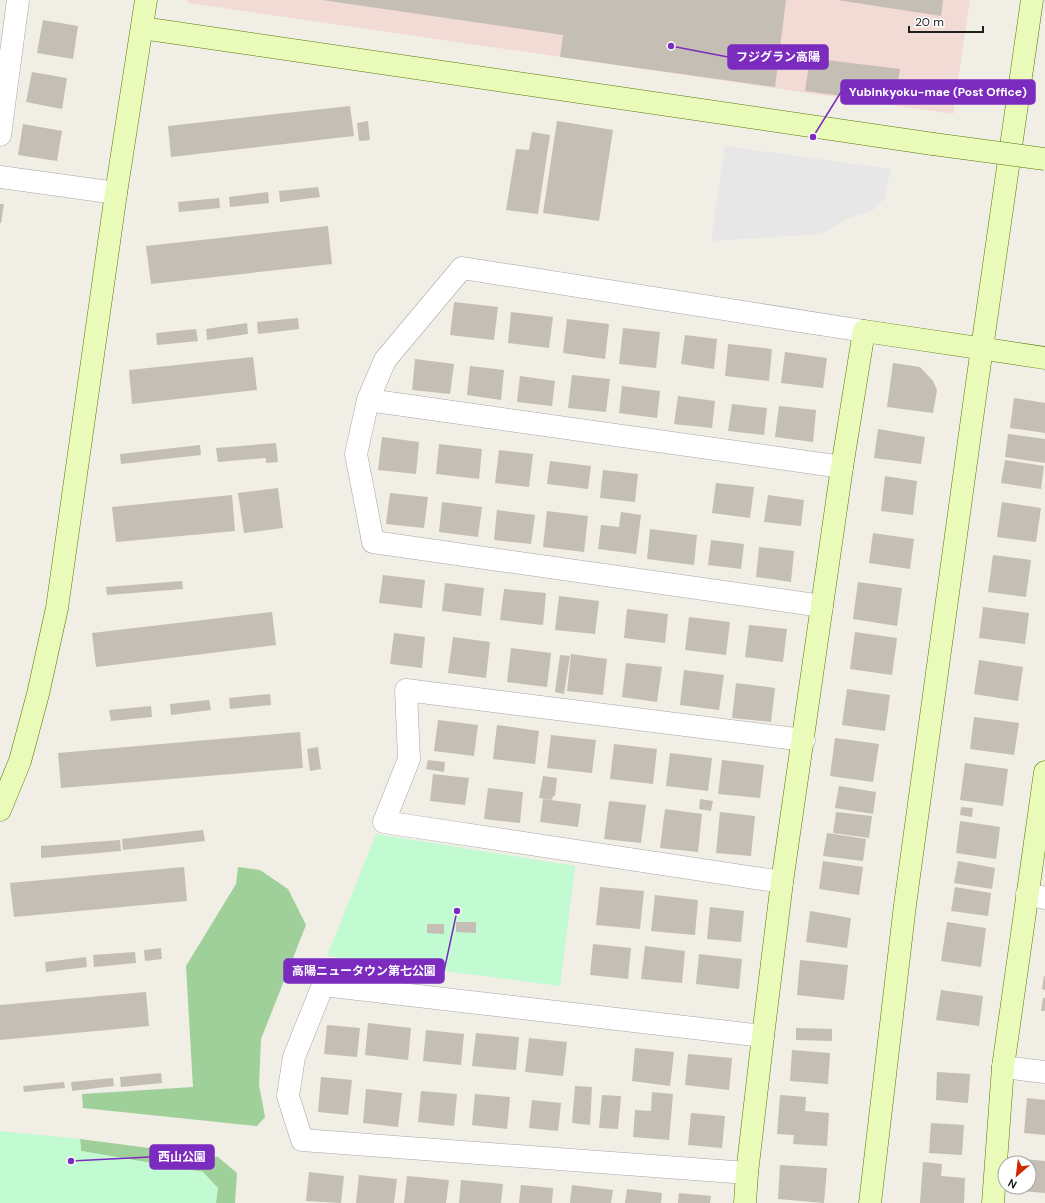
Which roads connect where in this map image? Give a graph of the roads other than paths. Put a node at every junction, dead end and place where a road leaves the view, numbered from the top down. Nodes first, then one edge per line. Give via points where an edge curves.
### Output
1 (18, 0) edge
2 (146, 0) edge
3 (1032, 0) edge
4 (142, 28) junction
5 (3, 84) edge
6 (0, 135) edge
7 (1045, 159) edge
8 (0, 177) edge
9 (116, 193) junction
10 (864, 331) junction
11 (982, 349) junction
12 (1045, 358) edge
13 (368, 400) junction
14 (842, 467) junction
15 (822, 606) junction
16 (804, 740) junction
17 (1045, 772) edge
18 (0, 810) edge
19 (782, 882) junction
20 (1036, 896) edge
21 (763, 1036) junction
22 (1003, 1067) junction
23 (1045, 1072) edge
24 (747, 1173) junction
25 (745, 1203) edge
26 (870, 1203) edge
27 (993, 1203) edge

1 - 5 street
2 - 4 street
3 - 11 street
4 - 7 street, bridge
4 - 9 street
5 - 6 street
8 - 9 street
9 - 18 street via 57,608 20,761
10 - 11 street
10 - 13 street via 462,268 385,360
10 - 14 street
11 - 12 street
11 - 26 street via 905,904
13 - 14 street
13 - 15 street via 356,454 373,542
14 - 15 street
15 - 16 street
16 - 19 street
16 - 19 street via 406,690 409,759 384,822
17 - 20 street
19 - 21 street
20 - 22 street
21 - 24 street
21 - 24 street via 324,985 294,1057 288,1096 302,1140
22 - 23 street
22 - 27 street
24 - 25 street

